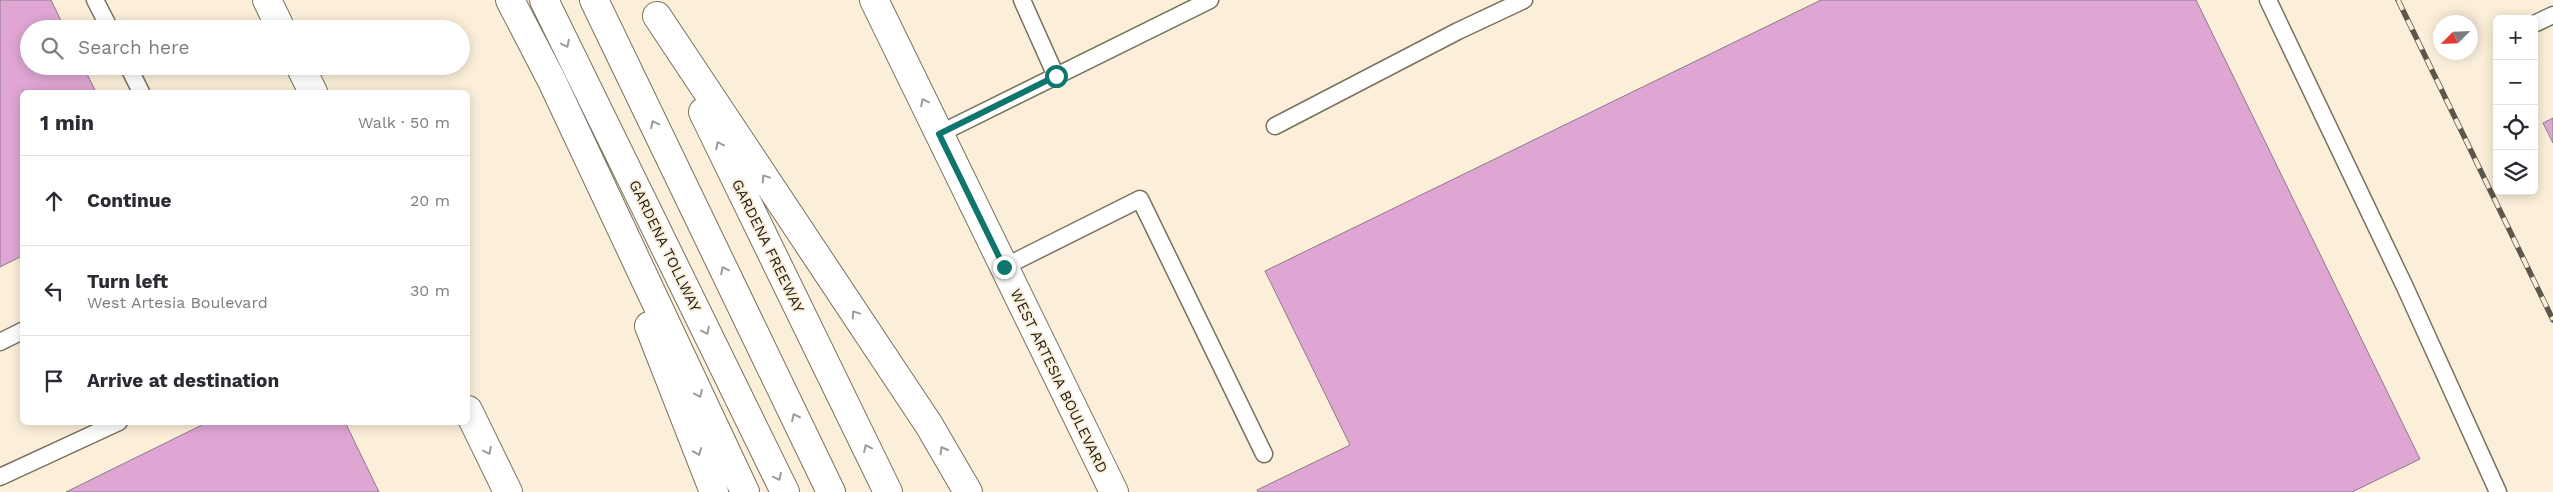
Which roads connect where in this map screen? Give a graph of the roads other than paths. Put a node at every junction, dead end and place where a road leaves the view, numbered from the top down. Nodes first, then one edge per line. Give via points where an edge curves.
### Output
1 (95, 0) edge
2 (267, 0) edge
3 (510, 0) edge
4 (544, 0) edge
5 (594, 0) edge
6 (874, 0) edge
7 (1022, 0) edge
8 (1210, 0) edge
9 (1524, 0) edge
10 (2268, 0) edge
11 (653, 8) edge
12 (2553, 15) edge
13 (105, 20) edge
14 (277, 20) edge
15 (2538, 22) edge
16 (132, 75) edge
17 (304, 75) edge
18 (1056, 76) junction
19 (552, 81) junction
20 (140, 90) edge
21 (312, 90) edge
22 (1275, 126) dead end
23 (939, 134) junction
24 (1004, 267) junction
25 (20, 332) edge
26 (0, 342) edge
27 (470, 414) edge
28 (113, 425) edge
29 (1264, 454) dead end
30 (0, 477) edge
31 (508, 492) edge
32 (714, 492) edge
33 (745, 492) edge
34 (785, 492) edge
35 (831, 492) edge
36 (888, 492) edge
37 (968, 492) edge
38 (1114, 492) edge
39 (2498, 492) edge

1 - 13 lane
2 - 14 main road
3 - 19 main road
4 -> 34 main road, GARDENA TOLLWAY
35 -> 5 main road
23 -> 6 main road, WEST ARTESIA BOULEVARD
7 - 18 lane
8 - 18 lane
9 - 22 lane
10 - 39 lane via 2405,286
36 -> 11 main road, GARDENA FREEWAY
37 -> 11 main road via 929,424
12 - 15 lane
16 - 20 lane
17 - 21 main road
18 - 23 lane
19 -> 32 main road
19 -> 33 main road
23 - 24 main road, WEST ARTESIA BOULEVARD
24 - 29 lane via 1140,199
24 - 38 main road, WEST ARTESIA BOULEVARD
25 - 26 lane
27 -> 31 main road
28 - 30 lane

